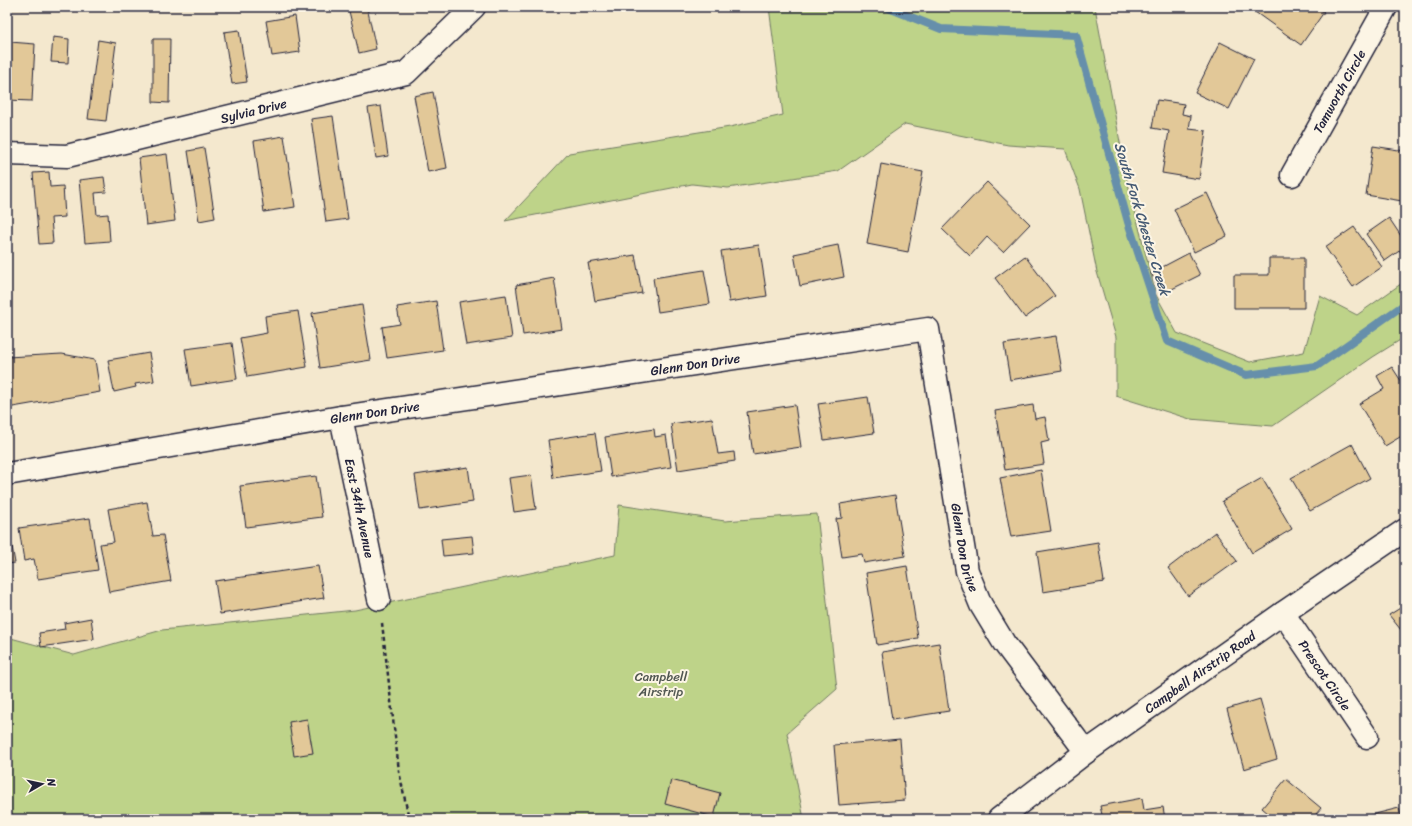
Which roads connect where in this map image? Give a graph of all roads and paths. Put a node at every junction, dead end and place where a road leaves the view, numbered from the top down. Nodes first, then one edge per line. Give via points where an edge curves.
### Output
1 (474, 7) edge
2 (1386, 7) edge
3 (7, 154) edge
4 (1292, 175) dead end
5 (341, 417) junction
6 (7, 474) edge
7 (1405, 530) edge
8 (379, 599) joint
9 (1283, 613) junction
10 (1367, 737) dead end
11 (1086, 752) junction
12 (1005, 817) edge
13 (409, 819) edge

1 - 3 street, Sylvia Drive via 406,73 67,156
2 - 4 street, Tamworth Circle
5 - 6 street, Glenn Don Drive
5 - 8 street, East 34th Avenue
5 - 11 street, Glenn Don Drive via 928,330 967,571 981,605 1004,643
7 - 9 street, Campbell Airstrip Road
8 - 13 path via 399,771
9 - 10 street, Prescot Circle
9 - 11 street, Campbell Airstrip Road
11 - 12 street, Campbell Airstrip Road

